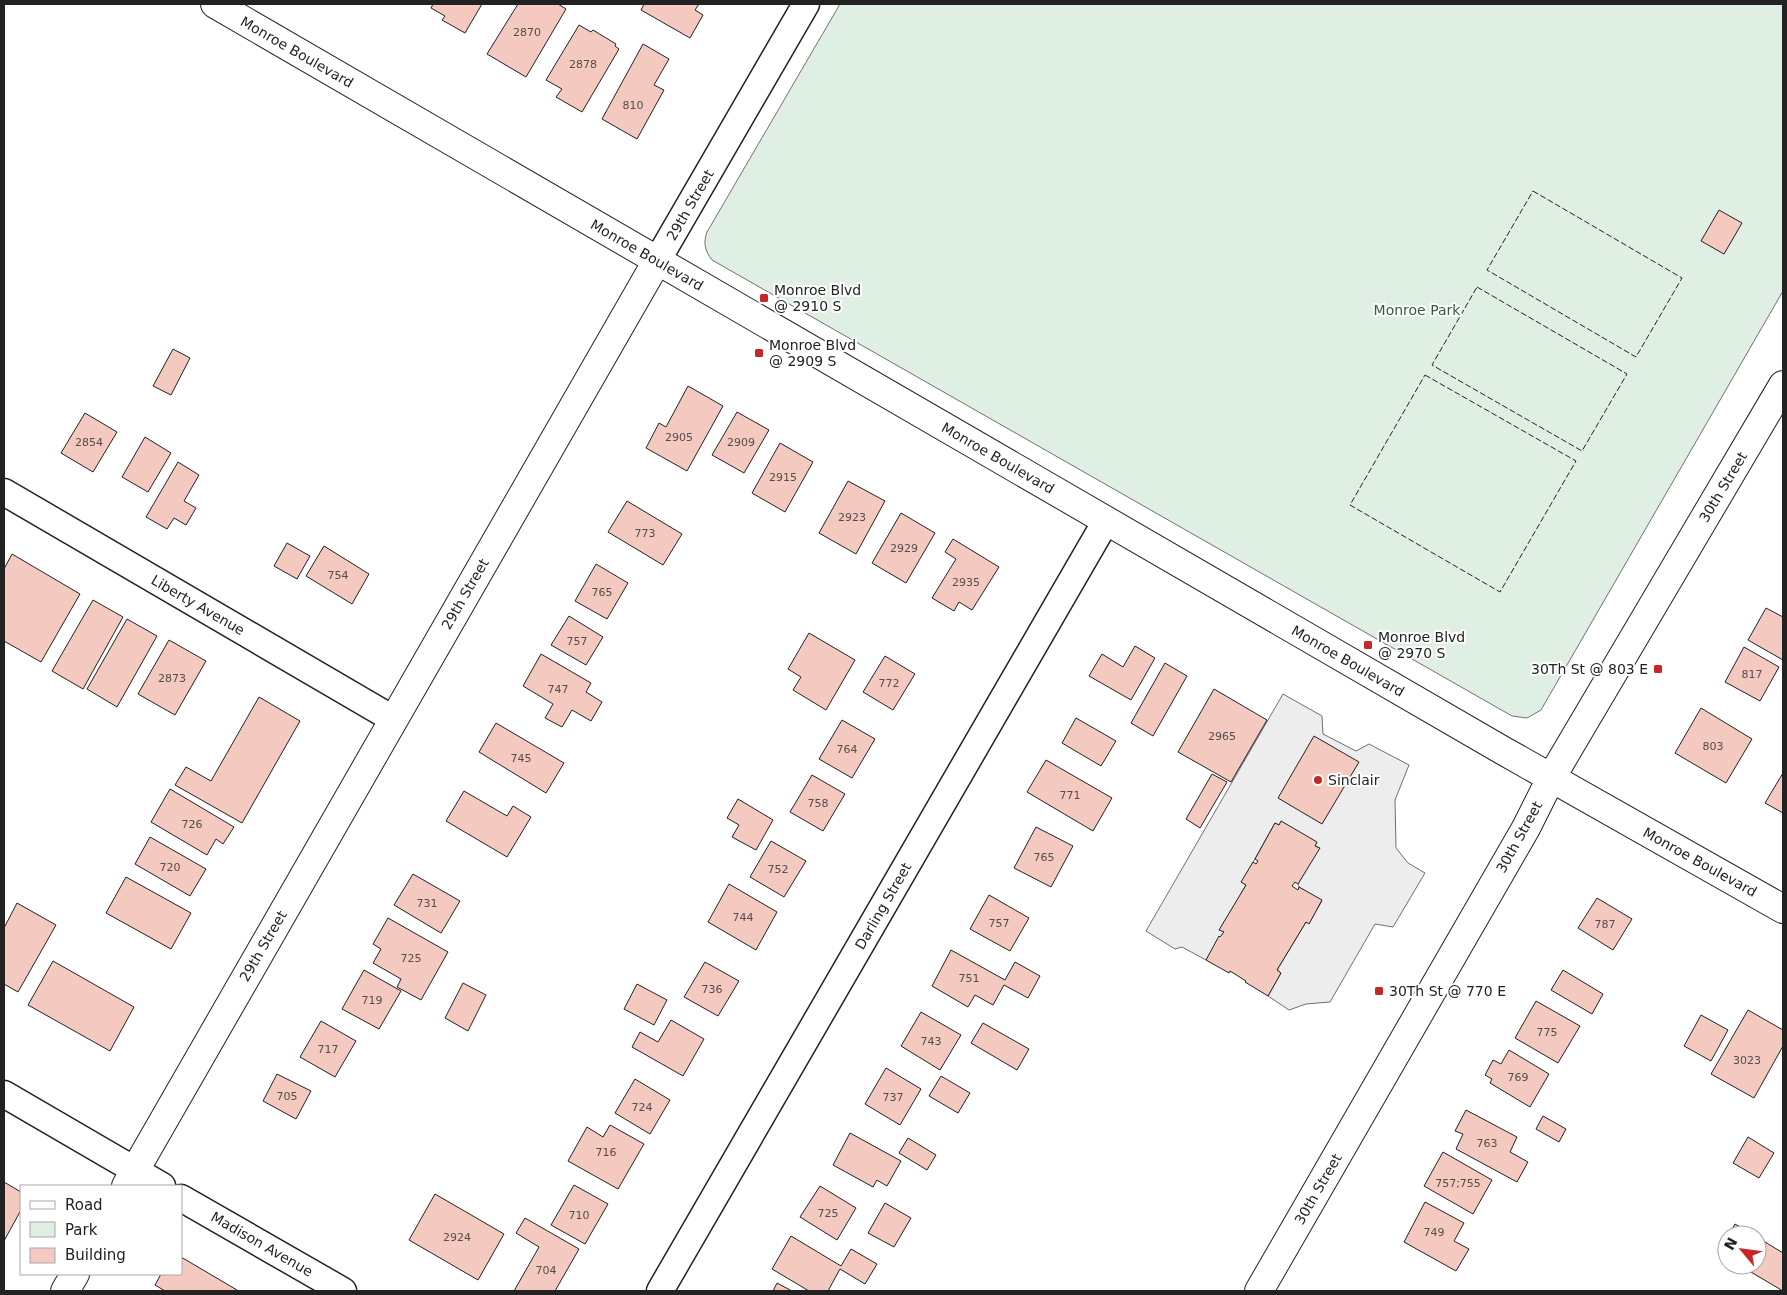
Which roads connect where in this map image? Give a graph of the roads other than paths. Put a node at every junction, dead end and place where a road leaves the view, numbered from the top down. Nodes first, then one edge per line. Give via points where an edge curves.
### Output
1 (214, 4) edge
2 (806, 4) edge
3 (657, 261) junction
4 (1783, 385) edge
5 (4, 492) edge
6 (1106, 521) junction
7 (393, 719) junction
8 (1551, 778) junction
9 (1783, 909) edge
10 (4, 1094) edge
11 (130, 1178) edge
12 (158, 1185) edge
13 (182, 1199) edge
14 (74, 1275) edge
15 (65, 1291) edge
16 (343, 1291) edge
17 (660, 1291) edge
18 (1259, 1291) edge

1 - 3 street, Monroe Boulevard
2 - 3 street, 29th Street
3 - 6 street, Monroe Boulevard
3 - 7 street, 29th Street
4 - 8 street, 30th Street
5 - 7 street, Liberty Avenue
6 - 8 street, Monroe Boulevard
6 - 17 street, Darling Street
7 - 11 street, 29th Street
8 - 9 street, Monroe Boulevard
8 - 18 street, 30th Street via 1526,828
10 - 11 street
11 - 12 street
13 - 16 street, Madison Avenue
14 - 15 street

